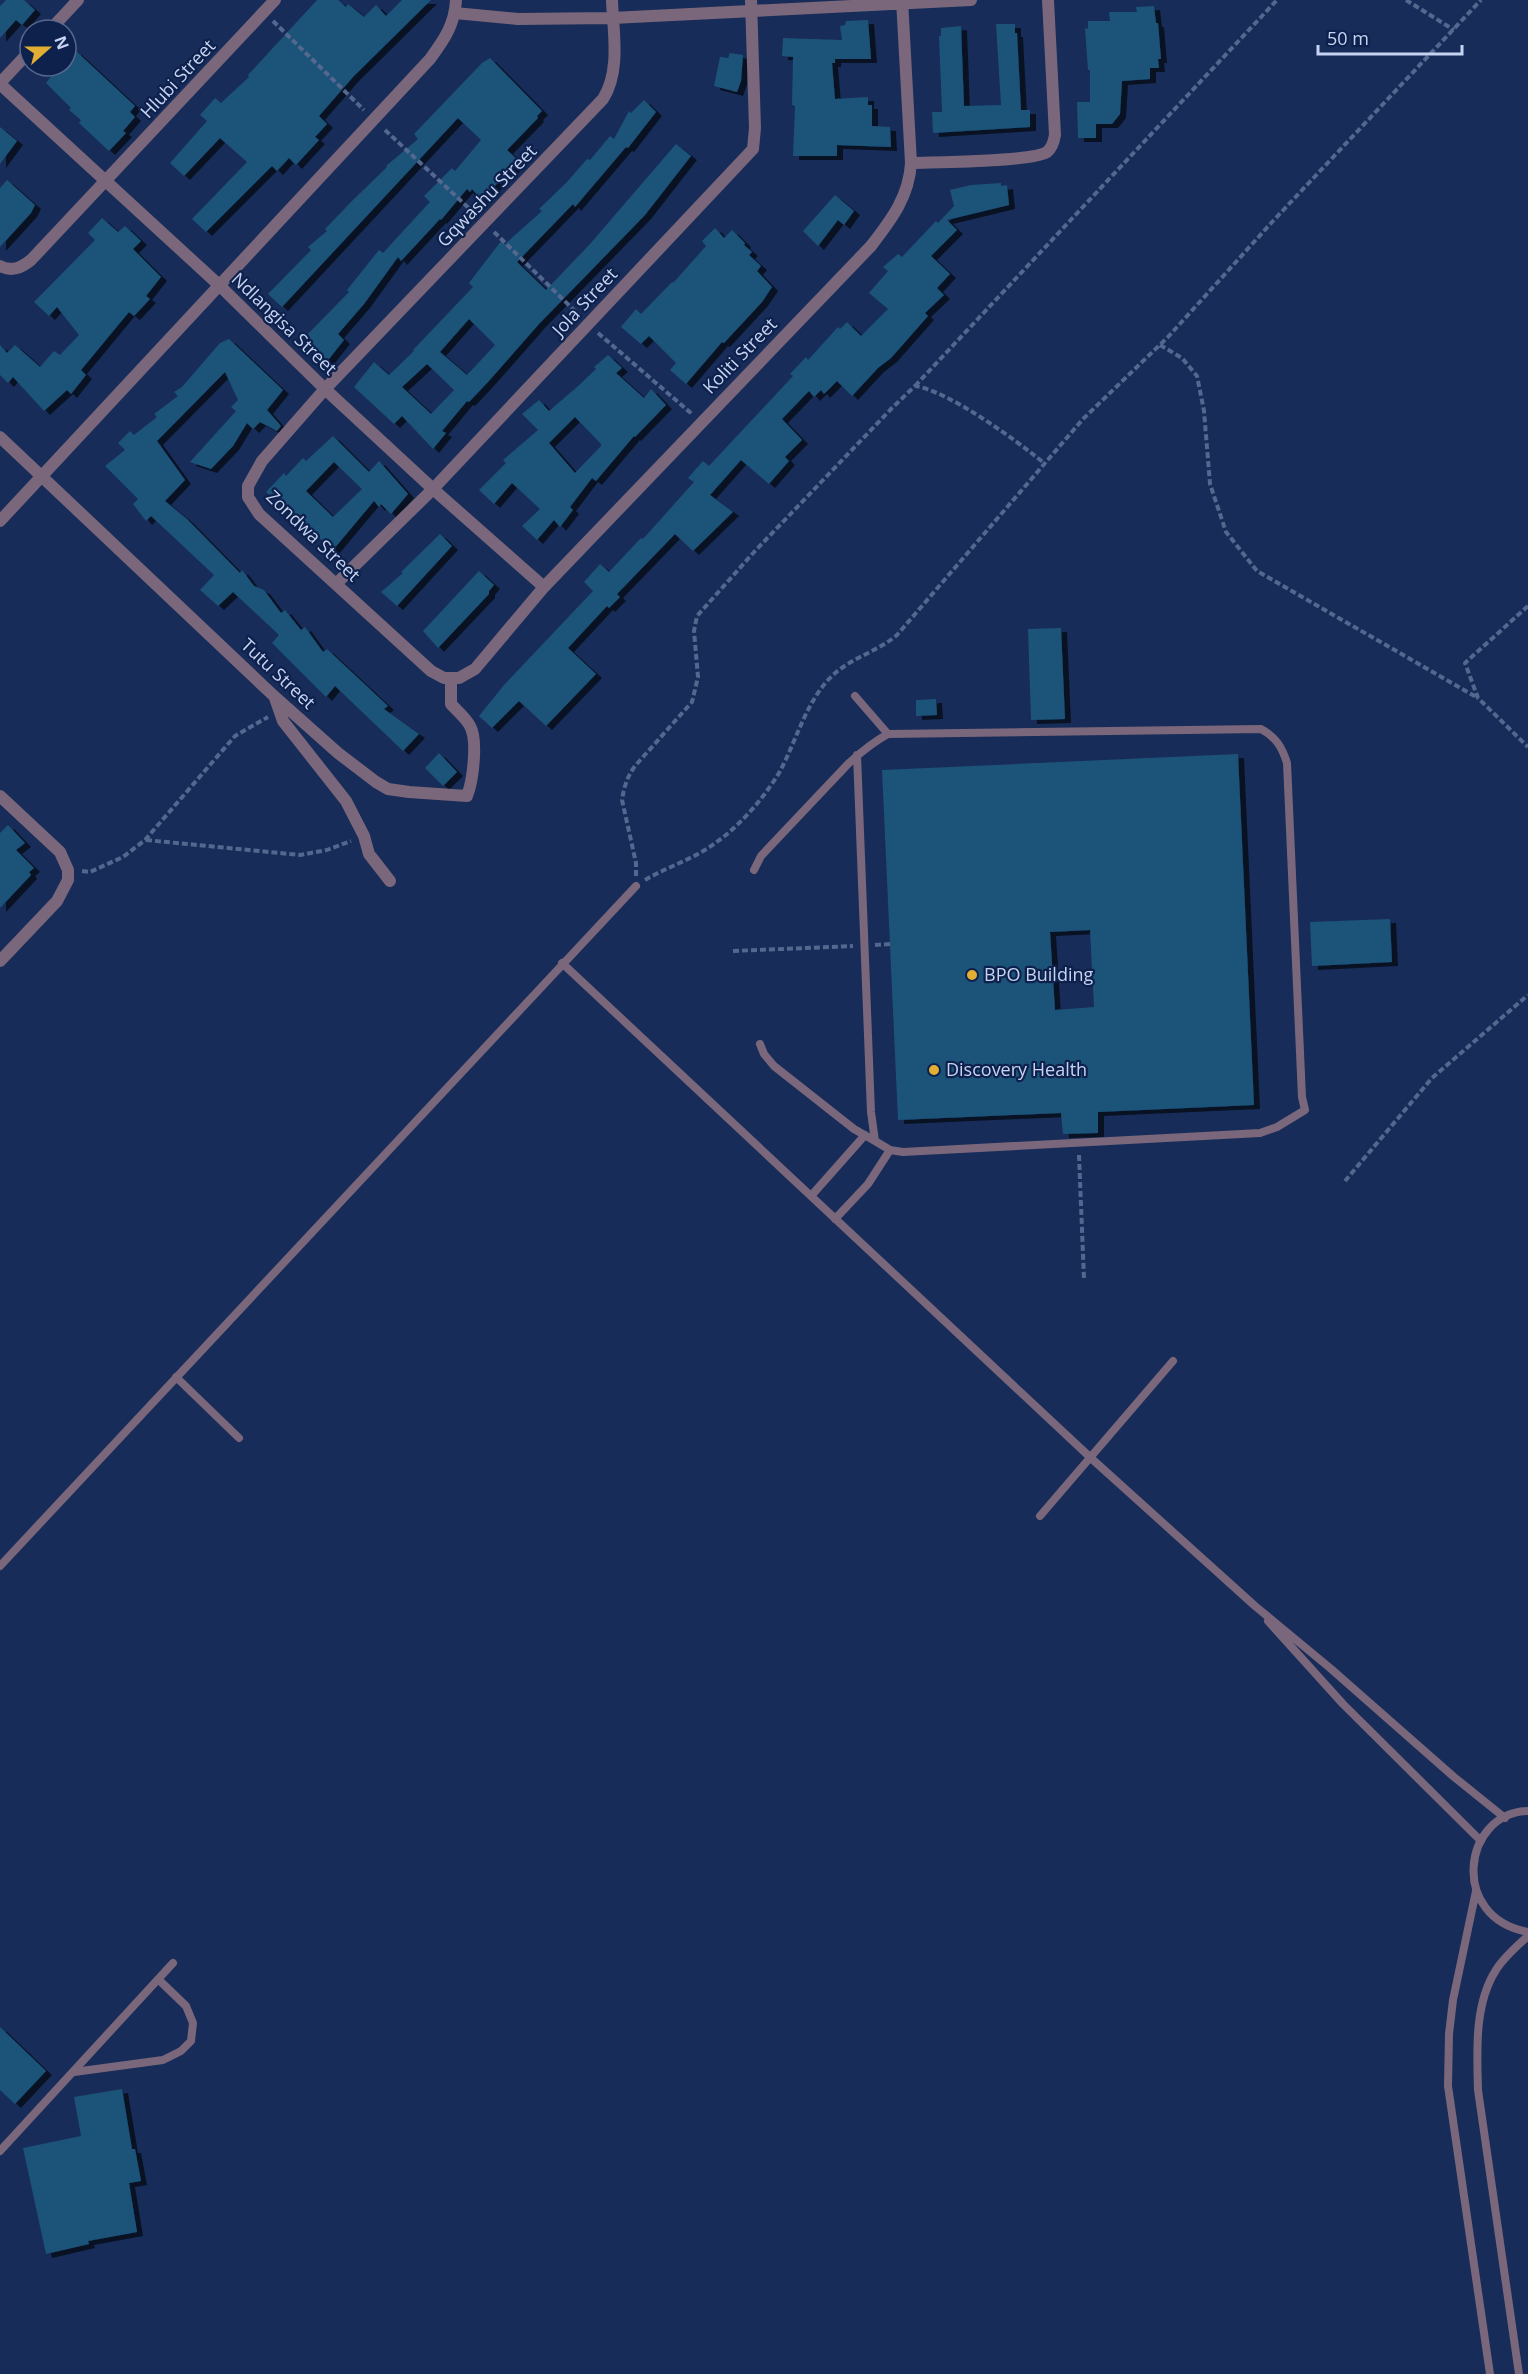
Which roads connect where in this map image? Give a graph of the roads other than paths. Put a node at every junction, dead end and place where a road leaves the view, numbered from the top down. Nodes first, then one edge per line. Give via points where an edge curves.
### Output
1 (78, 0) edge
2 (275, 0) edge
3 (456, 0) edge
4 (612, 0) edge
5 (971, 0) edge
6 (1048, 0) edge
7 (902, 2) edge
8 (752, 6) edge
9 (455, 13) junction
10 (61, 18) edge
11 (612, 18) junction
12 (18, 64) edge
13 (0, 83) edge
14 (911, 163) junction
15 (107, 182) junction
16 (0, 266) edge
17 (219, 285) junction
18 (325, 389) junction
19 (0, 437) edge
20 (42, 476) junction
21 (433, 489) junction
22 (0, 521) edge
23 (337, 584) junction
24 (544, 587) junction
25 (455, 678) junction
26 (855, 696) dead end
27 (274, 697) junction
28 (888, 734) junction
29 (857, 755) junction
30 (0, 796) edge
31 (754, 870) dead end
32 (390, 881) dead end
33 (636, 886) road end
34 (0, 962) edge
35 (562, 963) junction
36 (760, 1044) dead end
37 (865, 1135) junction
38 (875, 1141) junction
39 (890, 1150) junction
40 (811, 1196) junction
41 (835, 1219) junction
42 (1173, 1361) dead end
43 (176, 1377) junction
44 (239, 1438) dead end
45 (1092, 1459) junction
46 (1040, 1516) dead end
47 (0, 1566) edge
48 (1255, 1606) junction
49 (1528, 1811) edge
50 (1505, 1818) junction
51 (1481, 1841) junction
52 (1476, 1891) junction
53 (1528, 1934) edge
54 (173, 1963) dead end
55 (159, 1980) junction
56 (74, 2072) junction
57 (0, 2151) edge
58 (1490, 2374) edge
59 (1519, 2374) edge

1 - 10 street
2 - 15 street, Hlubi Street
3 - 9 street
4 - 11 street, Gqwashu Street
5 - 7 street
6 - 14 street via 1055,135 1047,152 1027,158
7 - 8 street
7 - 14 street, Koliti Street
8 - 11 street
8 - 21 street, Jola Street via 753,149
9 - 11 street via 518,19
9 - 17 street via 449,31 430,59
11 - 18 street, Gqwashu Street via 614,69 603,99
12 - 13 street
13 - 15 street, Ndlangisa Street
14 - 24 street, Koliti Street via 902,200 871,246
15 - 16 street, Hlubi Street via 25,265 11,269
15 - 17 street, Ndlangisa Street
17 - 18 street, Ndlangisa Street
17 - 20 street
18 - 21 street, Ndlangisa Street
18 - 23 street, Zondwa Street via 262,461 248,486 248,497 259,514
19 - 20 street, Tutu Street
20 - 22 street
20 - 27 street, Tutu Street
21 - 23 street, Jola Street
21 - 24 street, Ndlangisa Street
23 - 25 street, Zondwa Street via 431,671 444,678
24 - 25 street, Koliti Street via 475,669
25 - 27 street, Tutu Street via 451,705 470,725 473,735 471,786 467,796 388,789 338,753
26 - 28 lane
27 - 32 street via 283,721 346,801 369,854
28 - 29 lane
28 - 39 lane via 1240,728 1261,729 1271,735 1282,748 1287,763 1305,1110 1260,1133
29 - 31 lane via 760,856
29 - 38 lane
30 - 34 street via 60,852 68,870 68,880 57,901
33 - 35 lane
35 - 40 lane
35 - 43 lane
36 - 37 lane via 774,1066
37 - 38 lane
37 - 40 lane
38 - 39 lane
39 - 41 lane via 867,1184
40 - 41 lane
41 - 45 lane
42 - 45 lane
43 - 44 lane
43 - 47 lane
45 - 46 lane
45 - 48 lane
48 - 50 lane
48 - 51 lane via 1343,1704
49 - 50 lane
50 - 51 lane
51 - 52 lane via 1473,1865
52 - 53 lane via 1497,1921
52 - 58 lane via 1453,2000 1449,2086
53 - 59 lane via 1494,1972 1481,2008 1477,2051 1478,2090
54 - 55 lane
55 - 56 lane
55 - 56 lane via 186,2006 193,2023 191,2041 181,2052 163,2060
56 - 57 lane

